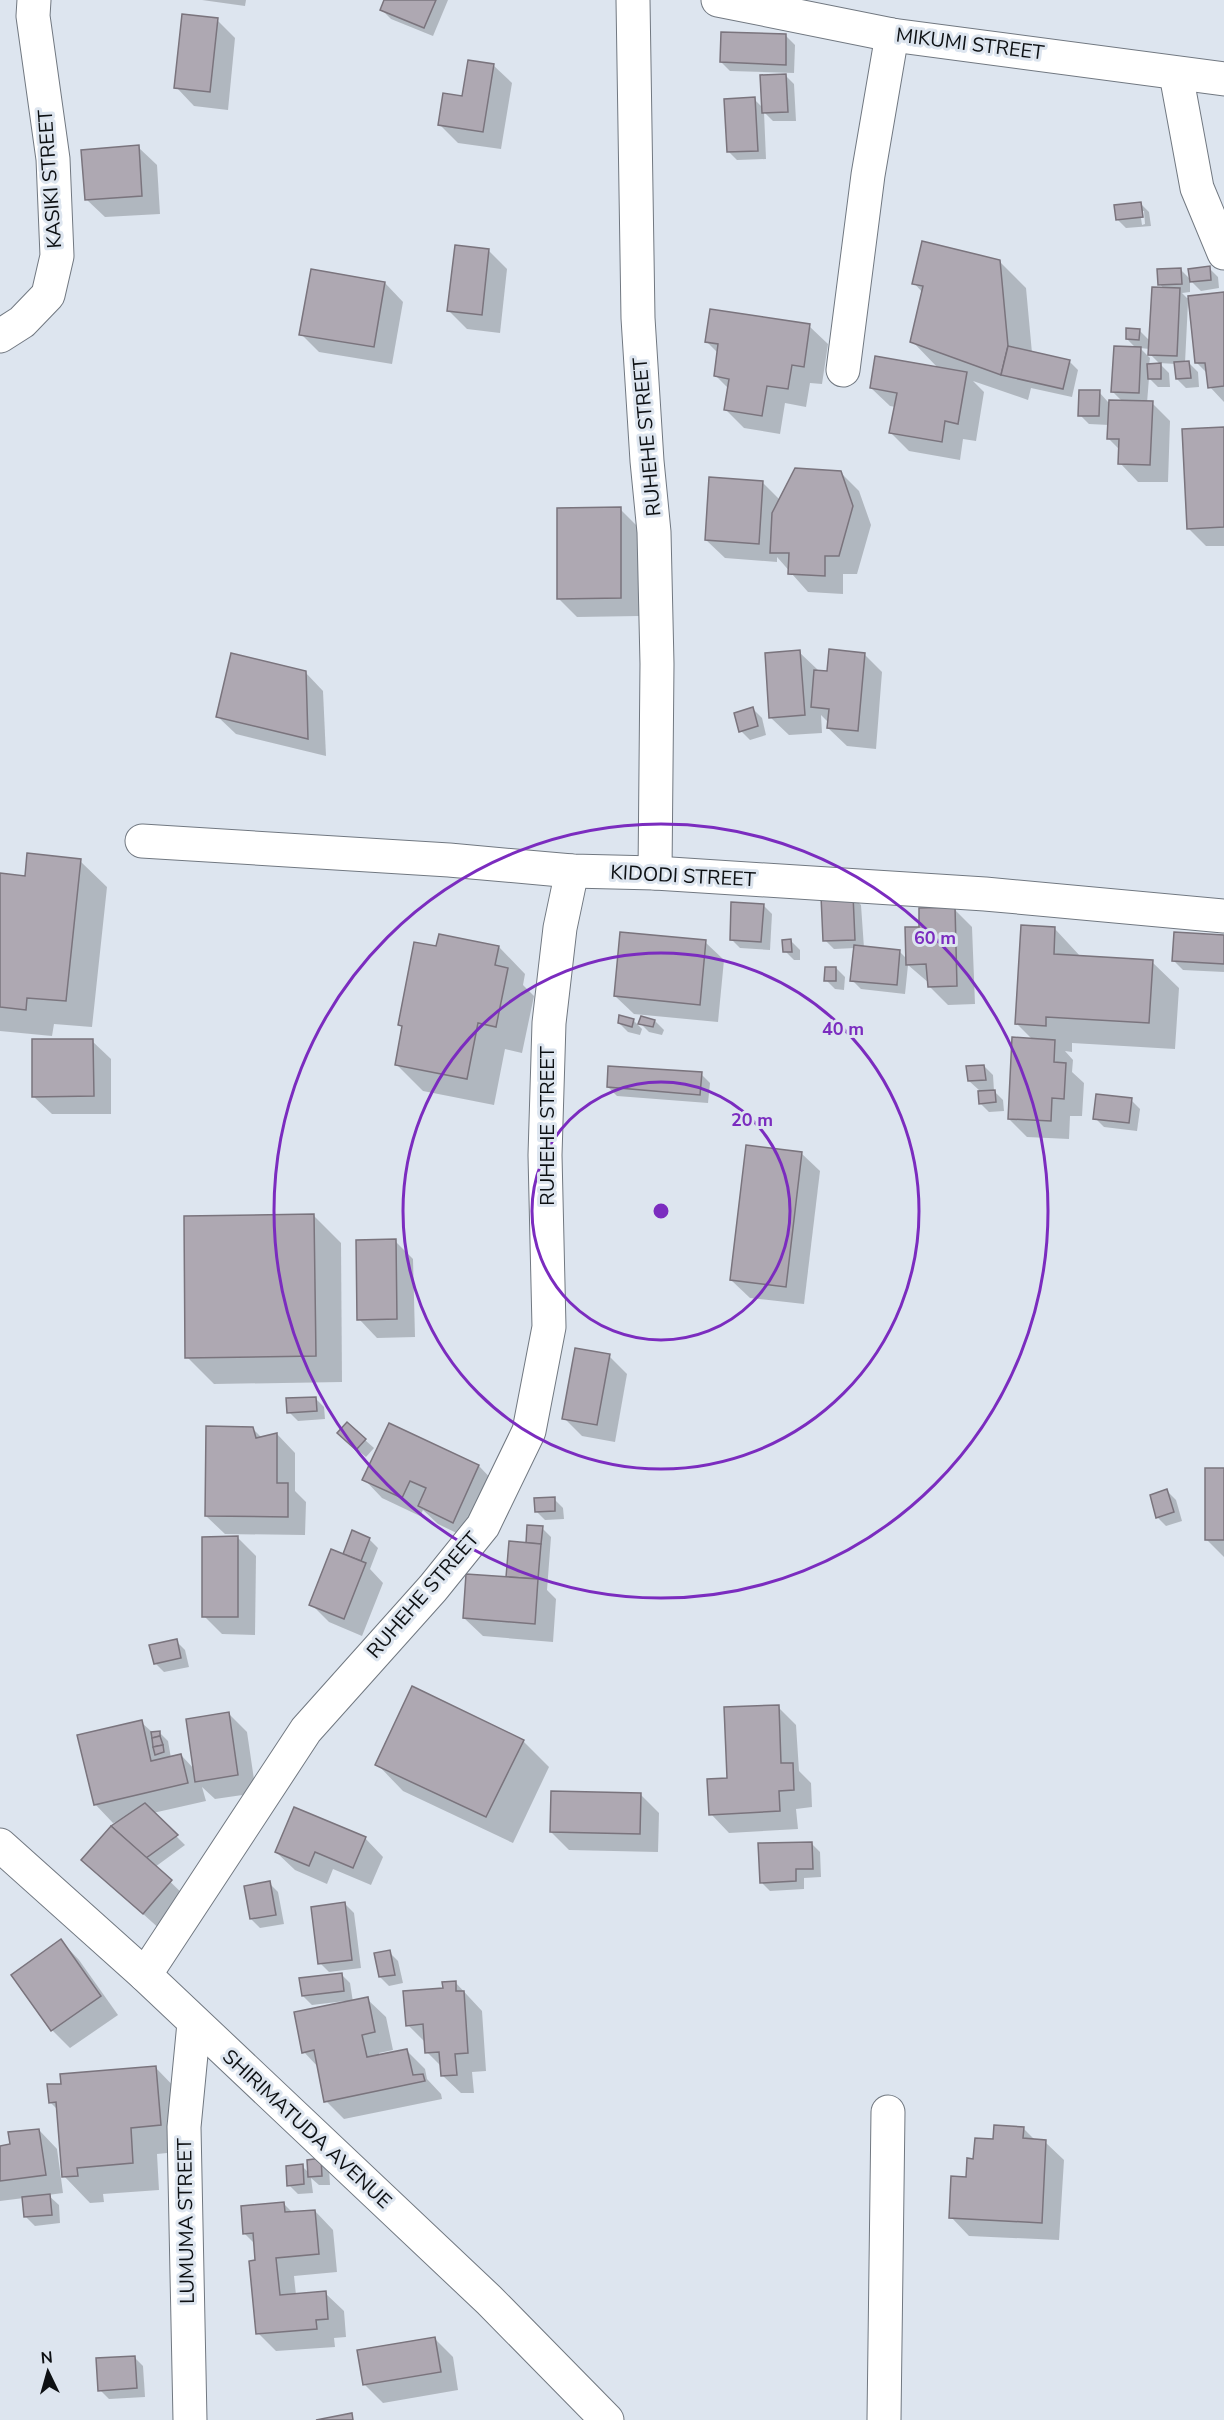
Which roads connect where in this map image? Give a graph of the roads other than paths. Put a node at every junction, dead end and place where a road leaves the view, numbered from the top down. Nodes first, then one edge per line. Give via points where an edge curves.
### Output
1 (34, 0) edge
2 (633, 0) edge
3 (718, 0) edge
4 (892, 34) junction
5 (1176, 74) junction
6 (1224, 79) edge
7 (1224, 253) edge
8 (0, 336) edge
9 (843, 370) dead end
10 (142, 841) dead end
11 (572, 871) junction
12 (655, 873) junction
13 (1224, 916) edge
14 (0, 1845) edge
15 (144, 1975) junction
16 (194, 2023) junction
17 (888, 2112) dead end
18 (190, 2420) edge
19 (608, 2420) edge
20 (884, 2420) edge

1 - 8 street, KASIKI STREET via 53,159 57,256 48,295 22,322
2 - 12 street, RUHEHE STREET via 638,318 655,554
3 - 4 street, MIKUMI STREET
4 - 5 street, MIKUMI STREET via 1092,59
4 - 9 street via 868,175
5 - 6 street, MIKUMI STREET
5 - 7 street via 1197,188
10 - 11 street, KIDODI STREET
11 - 12 street, KIDODI STREET
11 - 15 street, RUHEHE STREET via 560,928 549,1023 545,1155 549,1328 529,1431 483,1526 306,1730
12 - 13 street, KIDODI STREET via 985,894
14 - 15 street, SHIRIMATUDA AVENUE
15 - 16 street, SHIRIMATUDA AVENUE
16 - 18 street, LUMUMA STREET via 184,2127
16 - 19 street, SHIRIMATUDA AVENUE via 489,2300
17 - 20 street

